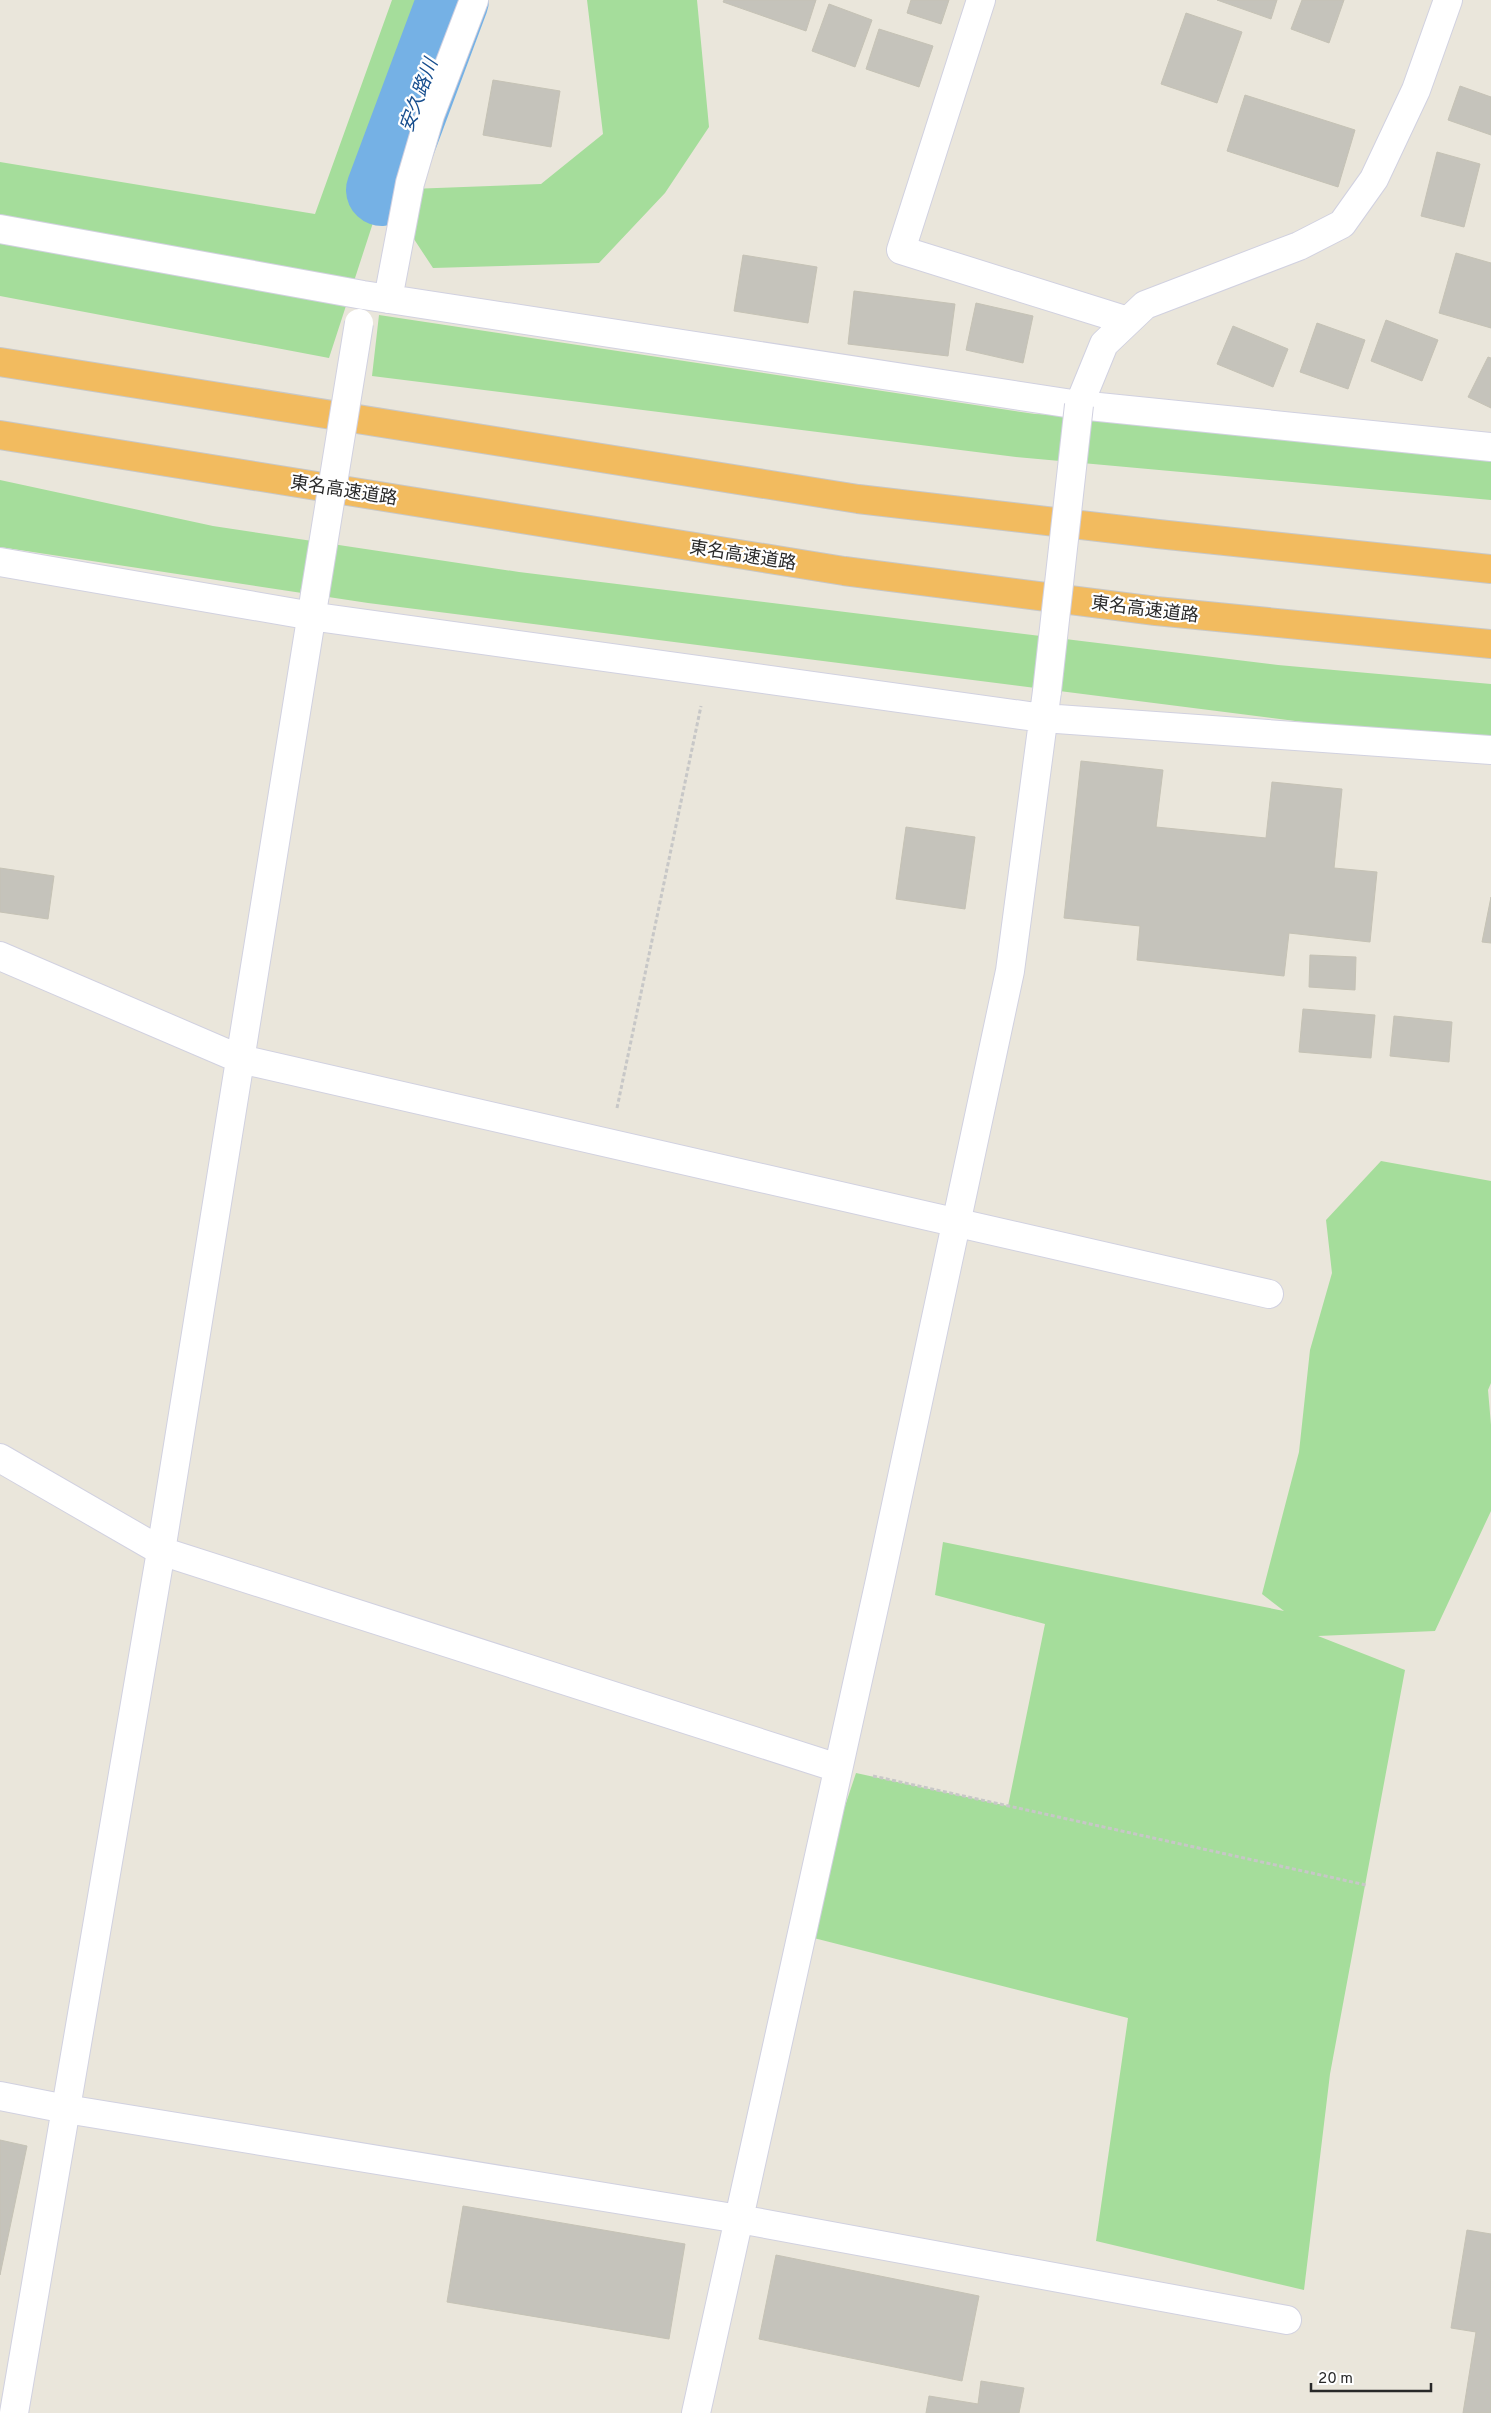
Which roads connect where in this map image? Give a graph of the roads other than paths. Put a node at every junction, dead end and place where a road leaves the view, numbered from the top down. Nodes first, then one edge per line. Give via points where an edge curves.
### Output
1 (474, 0) edge
2 (981, 0) edge
3 (1448, 0) edge
4 (0, 229) edge
5 (376, 297) junction
6 (1128, 321) junction
7 (0, 362) edge
8 (1079, 405) junction
9 (0, 435) edge
10 (1491, 447) edge
11 (0, 562) edge
12 (1491, 569) edge
13 (313, 605) junction
14 (1491, 644) edge
15 (1043, 718) junction
16 (1491, 750) edge
17 (0, 956) edge
18 (240, 1059) junction
19 (958, 1223) junction
20 (1269, 1294) dead end
21 (0, 1458) edge
22 (161, 1551) junction
23 (838, 1768) junction
24 (0, 2096) edge
25 (66, 2109) junction
26 (739, 2219) junction
27 (1287, 2320) dead end
28 (14, 2413) edge
29 (696, 2413) edge

1 - 5 street via 430,115
2 - 6 street via 901,250
3 - 6 street via 1412,98 1374,179 1342,224 1298,246 1144,305
4 - 5 street
5 - 8 street
5 - 13 street, bridge via 360,323
6 - 8 street via 1104,344
7 - 12 highway via 858,500
8 - 10 street
8 - 15 street, bridge
9 - 14 highway, 東名高速道路 via 844,572 1156,611
11 - 13 street
13 - 15 street via 708,671
13 - 18 street
15 - 16 street
15 - 19 street via 1010,971
17 - 18 street
18 - 19 street
18 - 22 street
19 - 20 street
19 - 23 street
21 - 22 street
22 - 23 street
22 - 25 street
23 - 26 street
24 - 25 street
25 - 26 street
25 - 28 street
26 - 27 street
26 - 29 street

